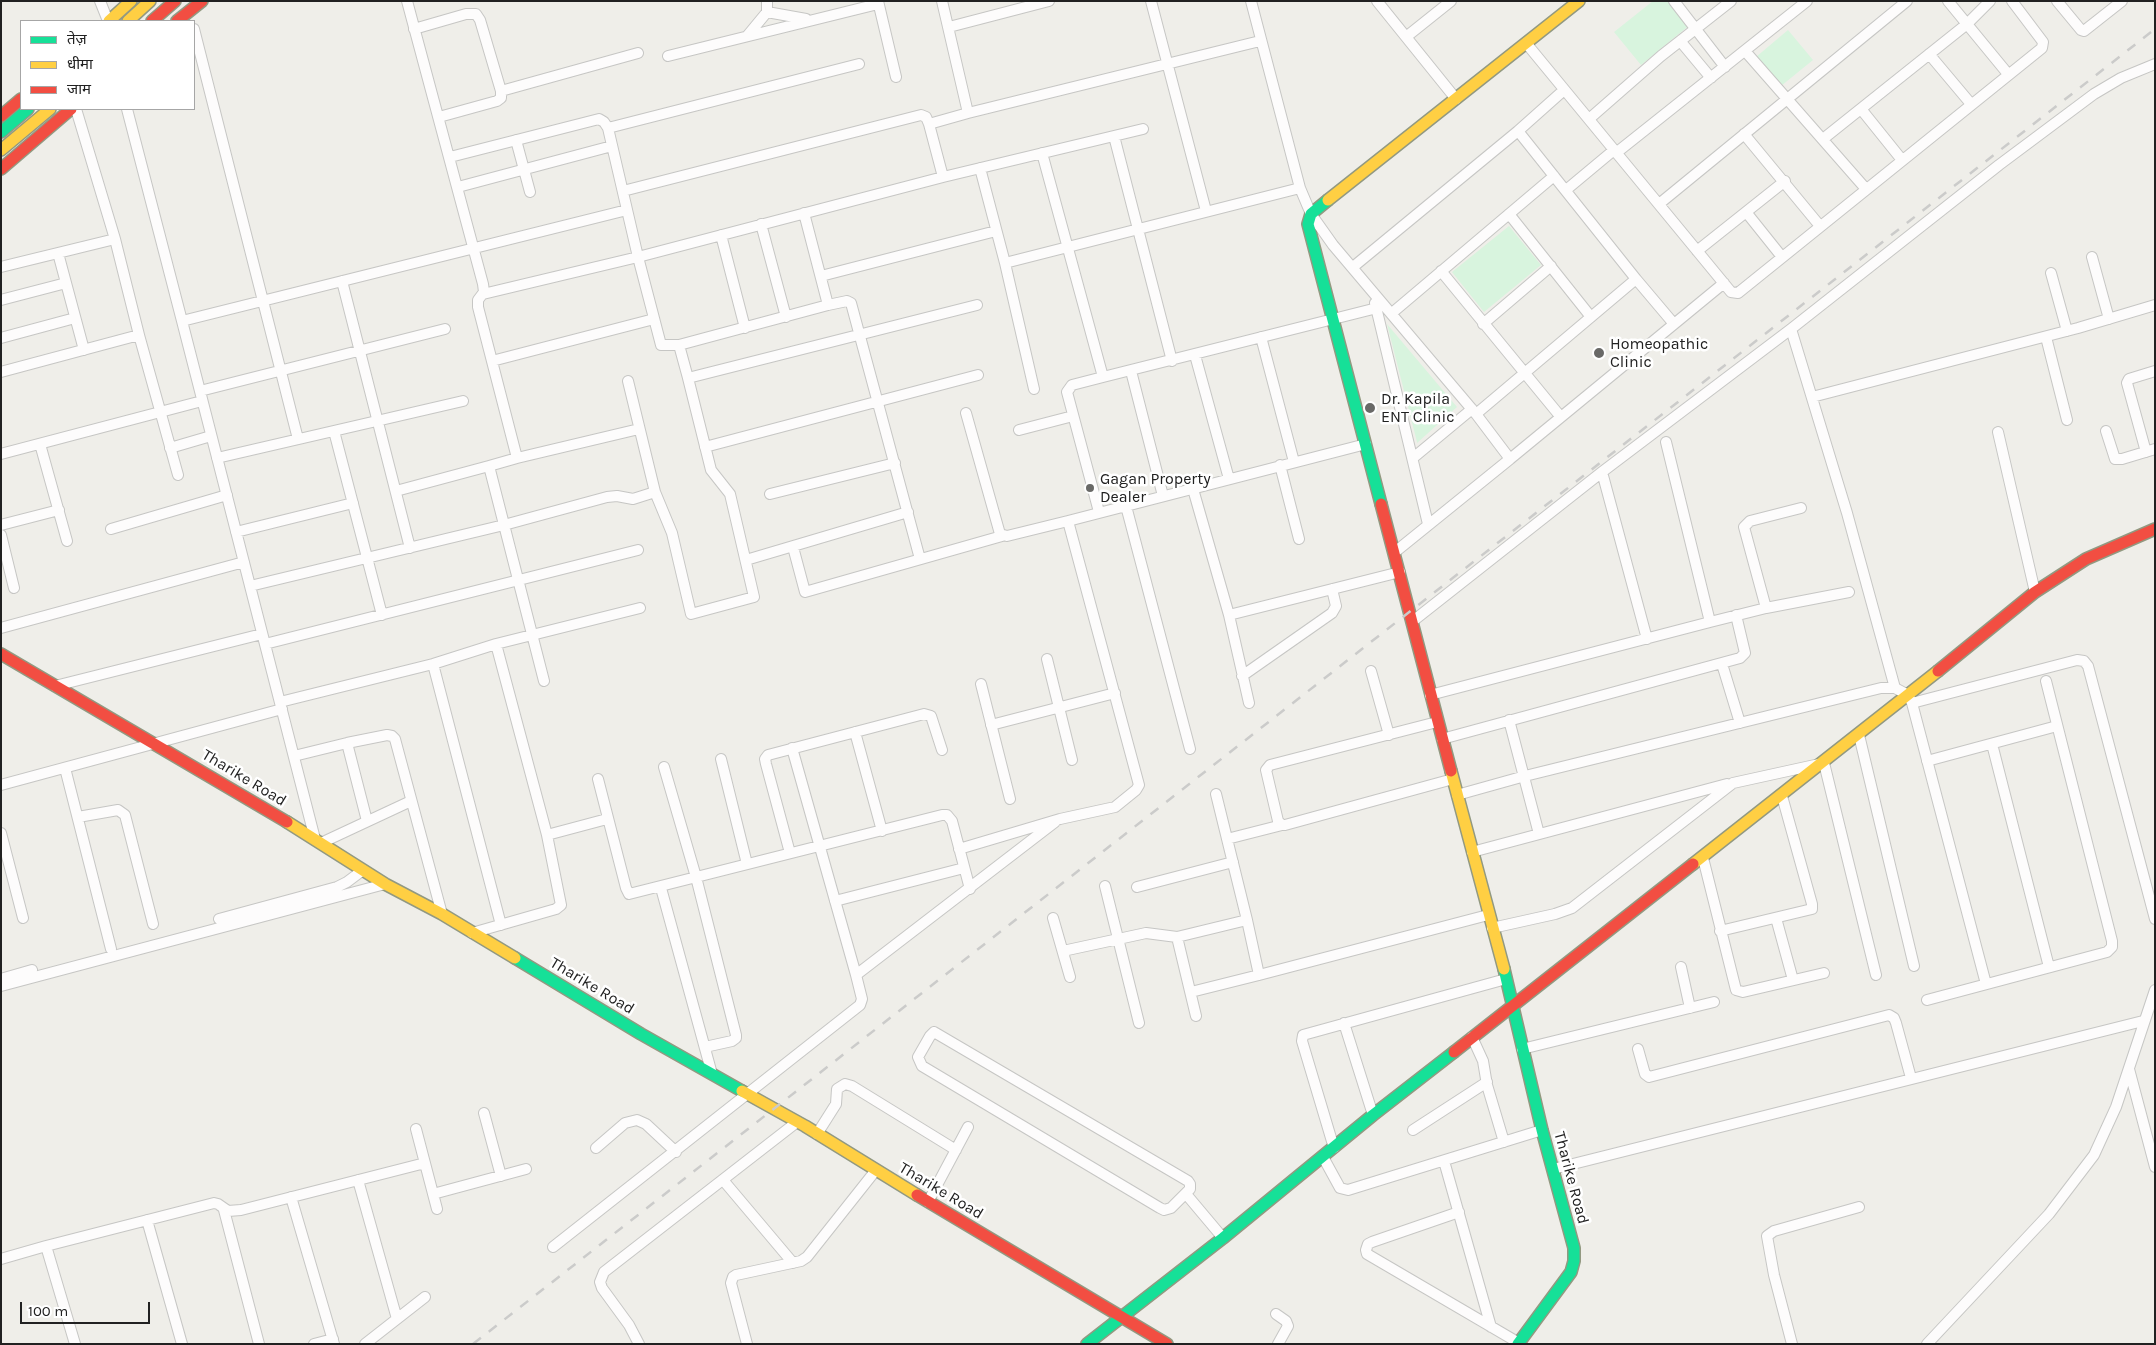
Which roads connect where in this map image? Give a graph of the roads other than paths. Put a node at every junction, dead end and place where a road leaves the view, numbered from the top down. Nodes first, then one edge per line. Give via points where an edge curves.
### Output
1 (100, 1) edge
2 (131, 1) edge
3 (150, 1) edge
4 (175, 1) edge
5 (202, 1) edge
6 (407, 1) edge
7 (767, 1) edge
8 (942, 1) edge
9 (1049, 1) edge
10 (1151, 1) edge
11 (1251, 1) edge
12 (1376, 1) edge
13 (1451, 1) edge
14 (1579, 1) edge
15 (1674, 1) edge
16 (1731, 1) edge
17 (1807, 1) edge
18 (1907, 1) edge
19 (1948, 1) edge
20 (1990, 1) edge
21 (2122, 1) edge
22 (878, 2) edge
23 (2018, 3) edge
24 (2063, 3) edge
25 (1567, 5) edge
26 (767, 12) junction
27 (191, 16) edge
28 (108, 20) edge
29 (109, 20) edge
30 (129, 20) edge
31 (153, 20) edge
32 (179, 20) edge
33 (811, 20) junction
34 (1967, 24) junction
35 (949, 27) junction
36 (414, 29) junction
37 (1697, 30) junction
38 (195, 33) edge
39 (747, 36) junction
40 (1406, 38) junction
41 (1260, 41) junction
42 (1681, 42) junction
43 (1526, 43) junction
44 (1744, 51) junction
45 (638, 53) dead end
46 (1929, 54) junction
47 (668, 56) dead end
48 (859, 64) dead end
49 (1167, 64) junction
50 (2155, 64) edge
51 (1725, 67) junction
52 (2008, 74) junction
53 (896, 77) dead end
54 (1711, 78) junction
55 (1564, 90) junction
56 (501, 91) junction
57 (1456, 99) junction
58 (1788, 99) junction
59 (20, 100) edge
60 (1971, 104) junction
61 (1861, 109) junction
62 (27, 110) edge
63 (49, 110) edge
64 (70, 110) edge
65 (76, 110) edge
66 (127, 110) edge
67 (968, 113) junction
68 (1, 116) edge
69 (439, 117) junction
70 (1589, 119) junction
71 (929, 124) junction
72 (608, 128) junction
73 (1143, 130) dead end
74 (1518, 131) junction
75 (1, 132) edge
76 (1744, 134) junction
77 (1114, 136) junction
78 (1823, 139) junction
79 (516, 140) junction
80 (612, 146) junction
81 (1, 150) edge
82 (1615, 152) junction
83 (1042, 153) junction
84 (450, 157) junction
85 (1902, 160) junction
86 (980, 168) junction
87 (1, 169) edge
88 (524, 170) junction
89 (1554, 176) junction
90 (943, 177) junction
91 (1785, 181) junction
92 (458, 187) junction
93 (1300, 188) junction
94 (1866, 189) junction
95 (1566, 190) junction
96 (623, 191) junction
97 (530, 192) dead end
98 (1659, 204) junction
99 (627, 210) junction
100 (1206, 212) junction
101 (1746, 212) junction
102 (804, 213) junction
103 (1311, 214) junction
104 (1510, 214) junction
105 (762, 224) junction
106 (1820, 226) junction
107 (1138, 229) junction
108 (996, 231) junction
109 (721, 235) junction
110 (115, 239) junction
111 (1067, 247) junction
112 (475, 248) junction
113 (1698, 251) junction
114 (58, 253) junction
115 (638, 257) junction
116 (1782, 257) junction
117 (2092, 257) dead end
118 (1004, 263) junction
119 (1551, 266) junction
120 (1, 267) edge
121 (1353, 267) junction
122 (1441, 271) junction
123 (2051, 273) dead end
124 (821, 276) junction
125 (1636, 279) junction
126 (342, 282) junction
127 (1724, 283) junction
128 (66, 284) junction
129 (1372, 290) junction
130 (483, 294) junction
131 (1, 300) edge
132 (264, 301) junction
133 (828, 305) junction
134 (977, 305) dead end
135 (2155, 305) edge
136 (1377, 308) junction
137 (1392, 313) junction
138 (786, 317) junction
139 (1591, 317) junction
140 (75, 318) junction
141 (654, 319) junction
142 (2109, 319) junction
143 (1333, 320) junction
144 (182, 321) junction
145 (1483, 324) junction
146 (1674, 324) junction
147 (745, 328) junction
148 (445, 329) dead end
149 (1792, 329) junction
150 (2067, 332) junction
151 (861, 333) junction
152 (139, 335) junction
153 (1261, 337) junction
154 (2046, 337) junction
155 (1, 338) edge
156 (679, 345) junction
157 (84, 350) junction
158 (360, 350) junction
159 (1195, 355) junction
160 (492, 361) junction
161 (1172, 361) junction
162 (282, 370) junction
163 (1131, 371) junction
164 (2155, 371) edge
165 (1, 372) edge
166 (1523, 374) junction
167 (978, 375) dead end
168 (1103, 377) junction
169 (688, 378) junction
170 (628, 380) dead end
171 (1034, 389) dead end
172 (201, 396) junction
173 (1812, 397) junction
174 (463, 400) dead end
175 (877, 401) junction
176 (160, 412) junction
177 (966, 412) dead end
178 (1474, 412) junction
179 (1073, 416) junction
180 (1560, 416) junction
181 (378, 420) junction
182 (2068, 420) dead end
183 (639, 429) junction
184 (1019, 430) dead end
185 (334, 431) junction
186 (2106, 431) dead end
187 (1998, 432) dead end
188 (211, 436) junction
189 (298, 439) junction
190 (1666, 442) dead end
191 (40, 444) junction
192 (1366, 444) junction
193 (705, 447) junction
194 (170, 448) junction
195 (2150, 450) edge
196 (1, 454) edge
197 (217, 458) junction
198 (517, 458) junction
199 (1413, 458) junction
200 (1510, 459) junction
201 (1294, 462) junction
202 (895, 463) junction
203 (1280, 465) junction
204 (489, 466) junction
205 (1602, 472) junction
206 (178, 475) dead end
207 (1229, 479) junction
208 (1193, 489) junction
209 (396, 491) junction
210 (656, 492) junction
211 (770, 494) dead end
212 (227, 495) junction
213 (1163, 496) junction
214 (353, 503) junction
215 (1126, 506) junction
216 (1801, 508) dead end
217 (59, 510) junction
218 (908, 512) junction
219 (1099, 512) junction
220 (1068, 521) junction
221 (1428, 524) junction
222 (1, 525) edge
223 (504, 525) junction
224 (111, 529) dead end
225 (2155, 529) edge
226 (236, 532) junction
227 (1, 535) edge
228 (1002, 536) junction
229 (1299, 539) dead end
230 (67, 541) dead end
231 (793, 546) junction
232 (410, 548) junction
233 (638, 550) dead end
234 (1395, 552) junction
235 (367, 558) junction
236 (920, 559) junction
237 (746, 560) junction
238 (244, 562) junction
239 (1400, 572) junction
240 (518, 579) junction
241 (250, 586) junction
242 (14, 588) dead end
243 (1332, 589) junction
244 (1849, 592) dead end
245 (2035, 592) junction
246 (640, 608) dead end
247 (1766, 608) junction
248 (382, 615) junction
249 (1229, 615) junction
250 (1736, 615) junction
251 (1412, 621) junction
252 (1710, 622) junction
253 (1, 628) edge
254 (533, 635) junction
255 (264, 639) junction
256 (1647, 639) junction
257 (496, 644) junction
258 (1, 654) edge
259 (1047, 660) dead end
260 (433, 664) junction
261 (1722, 664) junction
262 (1371, 670) dead end
263 (1242, 676) junction
264 (544, 681) dead end
265 (2046, 681) dead end
266 (981, 684) dead end
267 (55, 686) junction
268 (1895, 688) junction
269 (1115, 693) junction
270 (1430, 695) junction
271 (1910, 699) junction
272 (1249, 703) dead end
273 (281, 706) junction
274 (1060, 708) junction
275 (1509, 720) junction
276 (1437, 722) junction
277 (1740, 723) junction
278 (991, 725) junction
279 (2057, 726) junction
280 (855, 732) junction
281 (1389, 734) junction
282 (1859, 735) junction
283 (1442, 739) junction
284 (347, 743) junction
285 (155, 744) junction
286 (1992, 744) junction
287 (792, 748) junction
288 (1190, 749) dead end
289 (942, 750) dead end
290 (294, 756) junction
291 (721, 759) dead end
292 (1072, 760) dead end
293 (1927, 762) junction
294 (1824, 763) junction
295 (664, 767) dead end
296 (65, 768) junction
297 (1525, 776) junction
298 (598, 779) dead end
299 (1453, 779) junction
300 (1733, 783) junction
301 (1, 784) edge
302 (1216, 794) dead end
303 (1457, 795) junction
304 (1782, 796) junction
305 (1010, 799) dead end
306 (411, 801) junction
307 (78, 817) junction
308 (607, 819) junction
309 (1060, 819) junction
310 (367, 821) junction
311 (1282, 825) junction
312 (882, 831) junction
313 (1, 833) edge
314 (1539, 834) junction
315 (547, 835) junction
316 (1227, 839) junction
317 (318, 841) junction
318 (820, 846) junction
319 (959, 849) junction
320 (1472, 852) junction
321 (790, 853) junction
322 (1703, 858) junction
323 (1233, 862) junction
324 (747, 864) junction
325 (964, 868) junction
326 (363, 870) junction
327 (696, 877) junction
328 (384, 884) junction
329 (1105, 886) dead end
330 (1137, 887) dead end
331 (661, 888) junction
332 (970, 888) junction
333 (835, 901) junction
334 (442, 914) junction
335 (1488, 915) junction
336 (23, 918) dead end
337 (1054, 918) dead end
338 (1776, 918) junction
339 (2155, 919) edge
340 (1248, 920) junction
341 (153, 924) dead end
342 (501, 925) junction
343 (1492, 928) junction
344 (1720, 931) junction
345 (472, 932) junction
346 (1177, 937) junction
347 (1118, 938) junction
348 (111, 949) junction
349 (1063, 951) junction
350 (1914, 966) dead end
351 (1681, 967) dead end
352 (2049, 967) junction
353 (1824, 973) dead end
354 (856, 975) junction
355 (1259, 975) junction
356 (1876, 975) dead end
357 (1, 978) edge
358 (1070, 978) dead end
359 (1506, 979) junction
360 (1793, 980) junction
361 (1986, 984) junction
362 (1, 986) edge
363 (2155, 990) edge
364 (1191, 992) junction
365 (1927, 1000) dead end
366 (1714, 1002) dead end
367 (1513, 1005) junction
368 (1690, 1008) junction
369 (1196, 1016) dead end
370 (2143, 1022) junction
371 (1139, 1023) dead end
372 (1344, 1023) junction
373 (1472, 1037) junction
374 (705, 1047) junction
375 (1522, 1049) junction
376 (1638, 1049) dead end
377 (2128, 1068) junction
378 (712, 1074) junction
379 (1911, 1078) junction
380 (1487, 1082) junction
381 (748, 1095) junction
382 (484, 1113) dead end
383 (1372, 1115) junction
384 (797, 1122) junction
385 (968, 1128) dead end
386 (416, 1129) dead end
387 (1413, 1130) dead end
388 (1542, 1130) junction
389 (817, 1134) junction
390 (1504, 1142) junction
391 (596, 1148) dead end
392 (1334, 1148) junction
393 (956, 1150) junction
394 (676, 1152) junction
395 (1323, 1157) junction
396 (1444, 1161) junction
397 (425, 1163) junction
398 (2155, 1167) edge
399 (526, 1169) dead end
400 (1553, 1169) junction
401 (876, 1170) junction
402 (501, 1176) junction
403 (358, 1180) junction
404 (723, 1180) junction
405 (434, 1194) junction
406 (1186, 1194) junction
407 (291, 1197) junction
408 (928, 1202) junction
409 (1859, 1207) dead end
410 (437, 1209) dead end
411 (224, 1210) junction
412 (1459, 1212) junction
413 (147, 1220) junction
414 (1223, 1238) junction
415 (46, 1246) junction
416 (553, 1247) dead end
417 (1, 1259) edge
418 (793, 1263) junction
419 (425, 1297) dead end
420 (1276, 1314) dead end
421 (1121, 1316) junction
422 (397, 1319) junction
423 (1492, 1328) junction
424 (1148, 1332) junction
425 (333, 1341) edge
426 (75, 1344) edge
427 (182, 1344) edge
428 (259, 1344) edge
429 (314, 1344) edge
430 (365, 1344) edge
431 (640, 1344) edge
432 (747, 1344) edge
433 (1087, 1344) edge
434 (1144, 1344) edge
435 (1167, 1344) edge
436 (1278, 1344) edge
437 (1519, 1344) edge
438 (1792, 1344) edge
439 (1927, 1344) edge

1 - 28 street
2 - 29 main road
3 - 30 main road
4 - 31 main road
5 - 27 main road
6 - 36 street
7 - 26 street
8 - 35 street
9 - 35 street
10 - 49 street
11 - 41 street
12 - 40 street
13 - 40 street
14 - 25 main road
15 - 37 street
16 - 37 street
17 - 44 street
18 - 58 street
19 - 34 street
20 - 34 street
21 - 24 street via 2084,31
22 - 33 street
22 - 53 street
23 - 52 street via 2044,44
25 - 43 main road
26 - 33 street
26 - 39 street
27 - 32 main road
33 - 39 street
34 - 46 street
34 - 52 street
35 - 67 street
36 - 56 street via 476,14
36 - 69 street
37 - 42 street
37 - 51 street
38 - 132 street
39 - 47 street
40 - 57 street
41 - 49 street
41 - 93 street
42 - 54 street
42 - 70 street
43 - 55 street
43 - 57 main road
44 - 51 street
44 - 58 street
45 - 56 street
46 - 60 street
46 - 61 street
48 - 72 street
49 - 67 street
49 - 100 street
50 - 149 street via 2094,94
51 - 54 street
52 - 60 street
54 - 82 street
55 - 70 street
55 - 74 street
56 - 69 street via 501,98 497,101
57 - 103 main road
58 - 76 street
58 - 78 street
59 - 68 main road
60 - 85 street
61 - 78 street
61 - 85 street
62 - 75 main road
63 - 81 main road
64 - 87 main road
65 - 110 street
66 - 144 street
67 - 71 street
69 - 84 street
70 - 82 street
71 - 90 street
71 - 96 street via 921,115
72 - 79 street via 598,119
72 - 80 street
73 - 77 street
74 - 89 street
74 - 121 street
76 - 91 street
76 - 98 street
77 - 83 street
77 - 107 street
78 - 94 street
79 - 84 street
79 - 88 street
80 - 88 street
80 - 96 street
82 - 95 street
82 - 98 street
83 - 86 street
83 - 111 street
84 - 92 street
85 - 94 street
86 - 90 street
86 - 108 street
88 - 92 street
88 - 97 street
89 - 95 street
89 - 104 street
90 - 102 street
91 - 101 street
91 - 106 street
92 - 112 street
93 - 100 street
93 - 103 street
94 - 106 street
95 - 125 street
96 - 99 street
98 - 113 street
99 - 112 street
99 - 115 street
100 - 107 street
101 - 113 street
101 - 116 street
102 - 105 street
102 - 124 street
103 - 121 street
103 - 143 main road, Tharike Road via 1308,224
104 - 119 street
104 - 122 street
105 - 109 street
105 - 138 street
106 - 116 street
107 - 111 street
107 - 161 street
108 - 118 street
108 - 124 street
109 - 115 street
109 - 147 street
110 - 114 street
110 - 152 street
111 - 118 street
111 - 168 street
112 - 126 street
112 - 130 street
113 - 127 street
114 - 120 street
114 - 128 street
115 - 130 street
115 - 141 street
116 - 127 street via 1738,293 1731,292
117 - 142 street
118 - 171 street
119 - 139 street
119 - 145 street
121 - 129 street
122 - 137 street
122 - 145 street
123 - 150 street
124 - 133 street
125 - 139 street
125 - 146 street
126 - 132 street
126 - 158 street
127 - 146 street
128 - 131 street
128 - 140 street
129 - 136 street
129 - 137 street
130 - 160 street via 477,303
132 - 144 street
132 - 162 street
133 - 138 street
133 - 151 street via 851,303
134 - 151 street
135 - 142 street
136 - 143 street
136 - 199 street
137 - 178 street
138 - 147 street
139 - 166 street
140 - 155 street
140 - 157 street
141 - 156 street via 661,345
141 - 160 street
142 - 150 street
143 - 153 street
143 - 192 main road, Tharike Road
144 - 172 street
145 - 166 street
146 - 180 street
147 - 156 street
148 - 158 street
149 - 173 street
149 - 205 street
150 - 154 street
151 - 169 street
151 - 175 street
152 - 157 street
152 - 176 street
153 - 159 street
153 - 201 street
154 - 173 street
154 - 182 street
156 - 169 street
157 - 165 street
158 - 162 street
158 - 181 street
159 - 161 street
159 - 207 street
160 - 198 street
161 - 163 street
162 - 172 street
162 - 189 street
163 - 168 street
163 - 213 street
164 - 195 street via 2129,379 2127,383
166 - 178 street
166 - 180 street
167 - 175 street
168 - 179 street via 1069,387 1067,392
169 - 193 street
170 - 183 street
172 - 176 street
172 - 188 street
173 - 268 street
174 - 181 street
175 - 193 street
175 - 202 street
176 - 191 street
176 - 194 street
177 - 228 street
178 - 199 street
178 - 200 street
179 - 184 street
179 - 219 street
180 - 200 street
181 - 185 street
181 - 209 street
183 - 198 street
183 - 210 street
185 - 189 street
185 - 214 street
186 - 195 street via 2115,459
187 - 245 street
188 - 194 street
188 - 197 street
189 - 197 street
190 - 252 street
191 - 196 street
191 - 217 street
192 - 201 street
192 - 234 main road, Tharike Road
193 - 237 street via 713,473 729,492
194 - 206 street
197 - 212 street
198 - 204 street
199 - 221 street
200 - 221 street
201 - 203 street
202 - 211 street
202 - 218 street
203 - 207 street
203 - 229 street
204 - 209 street
204 - 223 street
205 - 251 street
205 - 256 street
207 - 208 street
208 - 213 street
208 - 249 street
209 - 232 street
210 - 223 street via 632,499 607,498
210 - 237 street via 672,533 692,614 754,596
212 - 224 street
212 - 226 street
213 - 215 street
214 - 226 street
214 - 235 street
215 - 219 street
215 - 288 street
216 - 247 street via 1750,521 1744,527
217 - 222 street
217 - 230 street
218 - 231 street
218 - 236 street
219 - 220 street
220 - 228 street
220 - 269 street
221 - 234 street
223 - 232 street
223 - 240 street
225 - 245 main road via 2086,559
226 - 238 street
227 - 242 street
228 - 236 street
231 - 236 street via 805,592
231 - 237 street
232 - 235 street
233 - 240 street
234 - 239 main road, Tharike Road
235 - 241 street
235 - 248 street
238 - 241 street
238 - 253 street
239 - 243 street
239 - 251 main road, Tharike Road
240 - 248 street
240 - 254 street
241 - 255 street
243 - 249 street
243 - 263 street via 1336,606 1332,613
244 - 247 street
245 - 271 main road
246 - 254 street
247 - 250 street
248 - 255 street
249 - 263 street
250 - 252 street
250 - 261 street via 1745,653
251 - 270 main road, Tharike Road
252 - 256 street
254 - 257 street
254 - 264 street
255 - 267 street
255 - 273 street
256 - 270 street
257 - 260 street
257 - 315 street
258 - 267 main road, Tharike Road
259 - 274 street
260 - 273 street
260 - 342 street
261 - 275 street
261 - 277 street
262 - 281 street
263 - 272 street
265 - 279 street
266 - 278 street
267 - 285 main road, Tharike Road
268 - 271 street
268 - 277 street via 1881,688
269 - 274 street
269 - 309 street via 1138,788 1116,807
270 - 276 main road, Tharike Road
271 - 282 main road
271 - 293 street
271 - 339 street via 2084,661 2088,666
273 - 285 street
273 - 290 street
274 - 278 street
274 - 292 street
275 - 283 street
275 - 297 street
276 - 281 street
276 - 283 main road, Tharike Road
277 - 297 street
278 - 305 street
279 - 286 street
279 - 352 street via 2112,947 2107,952
280 - 287 street
280 - 289 street via 928,714
280 - 312 street
281 - 311 street via 1268,767 1278,821
282 - 294 main road
282 - 350 street
283 - 299 main road, Tharike Road
284 - 290 street
284 - 306 street via 392,736
284 - 310 street
285 - 296 street
285 - 317 main road, Tharike Road
286 - 293 street
286 - 352 street
287 - 318 street
287 - 321 street via 768,755 765,759
290 - 317 street
291 - 324 street
293 - 361 street
294 - 300 street
294 - 304 main road
294 - 356 street
295 - 327 street
296 - 301 street
296 - 307 street
297 - 303 street
297 - 314 street
298 - 308 street
299 - 303 main road, Tharike Road
299 - 311 street
300 - 314 street
300 - 343 street via 1572,908
302 - 316 street
303 - 320 main road, Tharike Road
304 - 322 main road
304 - 338 street via 1812,906 1809,910
306 - 310 street
306 - 334 street
307 - 341 street via 118,810 125,814
307 - 348 street
308 - 315 street
308 - 331 street via 629,894
309 - 319 street
309 - 332 street
310 - 317 street
311 - 316 street
312 - 318 street
312 - 319 street via 947,815 952,821
313 - 336 street
314 - 320 street
315 - 342 street via 561,904 556,909
316 - 323 street
317 - 326 main road, Tharike Road
318 - 321 street
318 - 333 street
319 - 325 street
320 - 335 main road, Tharike Road
321 - 324 street
322 - 344 street
322 - 367 main road
323 - 330 street
323 - 340 street
324 - 327 street
325 - 332 street
325 - 333 street
326 - 328 main road, Tharike Road
326 - 348 street via 337,887
327 - 331 street
327 - 374 street via 736,1035 732,1041
328 - 334 main road, Tharike Road
328 - 362 street
329 - 347 street
331 - 374 street
332 - 354 street
333 - 354 street
334 - 345 main road, Tharike Road
335 - 343 main road, Tharike Road
335 - 355 street
337 - 349 street
338 - 344 street
338 - 360 street
340 - 346 street
340 - 355 street
342 - 345 street
343 - 359 main road, Tharike Road
344 - 360 street via 1738,992
345 - 378 main road, Tharike Road
346 - 347 street via 1146,933
346 - 364 street
347 - 349 street
347 - 371 street
348 - 357 street
349 - 358 street
351 - 368 street
352 - 361 street
353 - 360 street
354 - 381 street via 862,1000 860,1005
355 - 364 street
359 - 367 main road, Tharike Road
359 - 372 street
361 - 365 street
363 - 370 street
364 - 369 street
366 - 368 street
367 - 373 main road
367 - 375 main road, Tharike Road
368 - 375 street
370 - 377 street
370 - 379 street
372 - 383 street
372 - 392 street via 1306,1033 1302,1038
373 - 380 street via 1484,1061
373 - 383 main road
374 - 378 street
375 - 388 main road, Tharike Road
376 - 379 street via 1645,1074 1649,1077 1889,1015 1896,1023
377 - 398 street
377 - 439 street via 2103,1139 2086,1168 2049,1214
378 - 381 main road, Tharike Road
379 - 400 street
380 - 387 street
380 - 390 street
381 - 384 main road, Tharike Road
381 - 394 street
382 - 402 street
383 - 392 main road
384 - 389 main road, Tharike Road
384 - 404 street
385 - 393 street
386 - 397 street
388 - 390 street
388 - 400 main road, Tharike Road
389 - 393 street via 836,1104 838,1089 845,1084
389 - 401 main road, Tharike Road
390 - 396 street
391 - 394 street via 624,1123 637,1120 646,1124
392 - 395 main road
393 - 408 street
394 - 416 street
395 - 396 street via 1337,1184 1345,1191
395 - 414 main road
396 - 412 street
397 - 403 street
397 - 405 street
399 - 402 street
400 - 437 main road, Tharike Road via 1574,1248 1574,1262 1564,1282
401 - 408 main road, Tharike Road
401 - 418 street via 812,1254
402 - 405 street
403 - 407 street
403 - 422 street
404 - 418 street
404 - 431 street via 601,1277 602,1288
405 - 410 street
406 - 406 street via 1191,1187 1188,1181 939,1034 934,1032 930,1036 918,1057 922,1066 1160,1208 1171,1208
406 - 414 street
407 - 411 street via 241,1210
407 - 425 street
408 - 421 main road, Tharike Road
409 - 438 street via 1774,1231 1767,1236
411 - 413 street via 214,1203
411 - 428 street
412 - 423 street
412 - 423 street via 1372,1242 1366,1250
413 - 415 street
413 - 427 street
414 - 421 main road
415 - 417 street
415 - 426 street
418 - 432 street via 736,1275 732,1280
419 - 422 street
420 - 436 street via 1288,1326
421 - 424 main road, Tharike Road
421 - 433 main road
422 - 430 street
423 - 437 street
424 - 434 street
424 - 435 main road, Tharike Road
425 - 429 street

